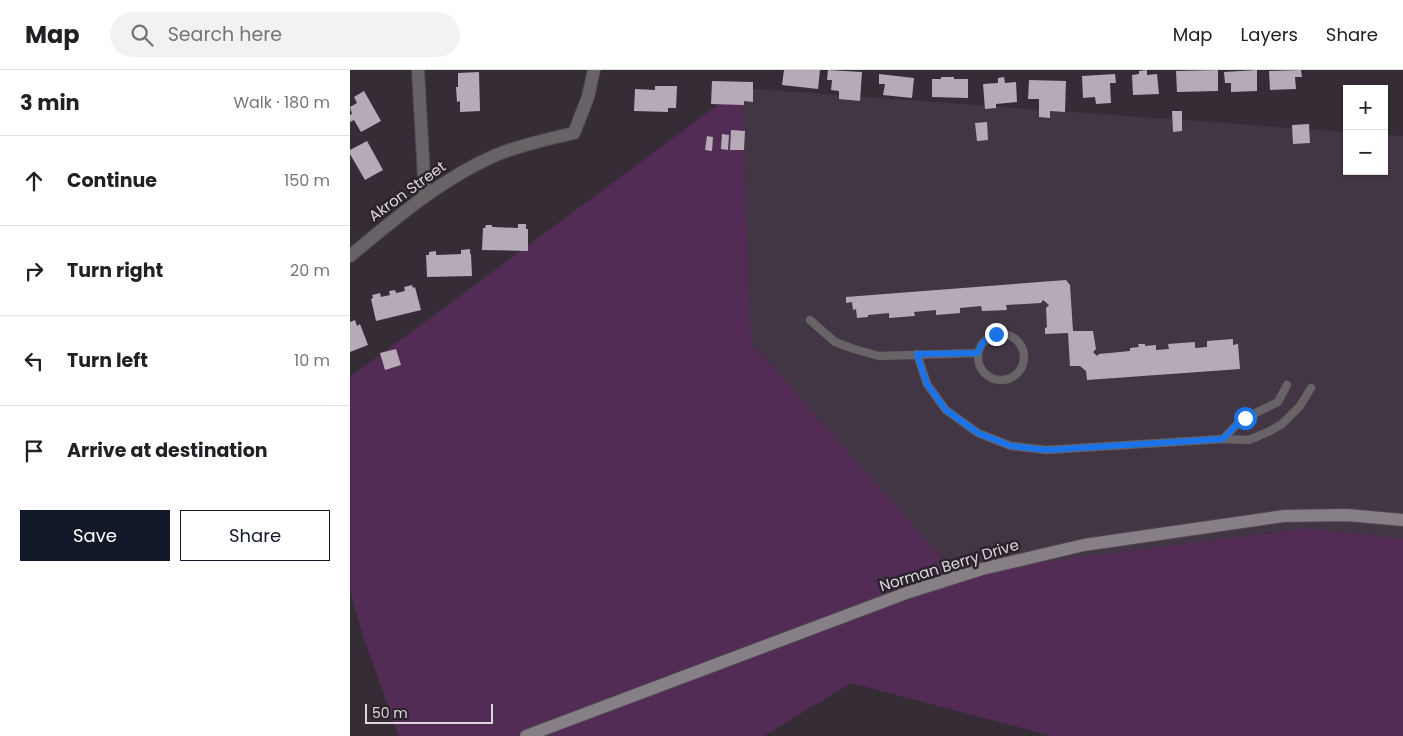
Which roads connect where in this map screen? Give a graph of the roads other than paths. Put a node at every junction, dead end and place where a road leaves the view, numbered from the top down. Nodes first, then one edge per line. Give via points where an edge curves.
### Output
1 (418, 70) edge
2 (594, 70) edge
3 (425, 195) junction
4 (350, 256) edge
5 (810, 320) dead end
6 (978, 353) junction
7 (917, 354) junction
8 (1288, 385) dead end
9 (1311, 388) dead end
10 (1223, 439) junction
11 (1403, 520) edge
12 (526, 736) edge

1 - 3 street
2 - 3 street, Akron Street via 574,133 496,155
3 - 4 street, Akron Street
5 - 7 lane via 835,342 854,349 880,356
6 - 6 lane via 982,371 997,380 1015,376 1024,361 1020,343 1005,333 987,338
6 - 7 lane
7 - 10 lane via 927,384 946,410 978,433 1011,446 1046,450
8 - 10 lane via 1278,402 1241,420
9 - 10 lane via 1300,406 1270,431 1250,440
11 - 12 main road, Norman Berry Drive via 1347,515 1284,516 1084,545 982,568 909,592

